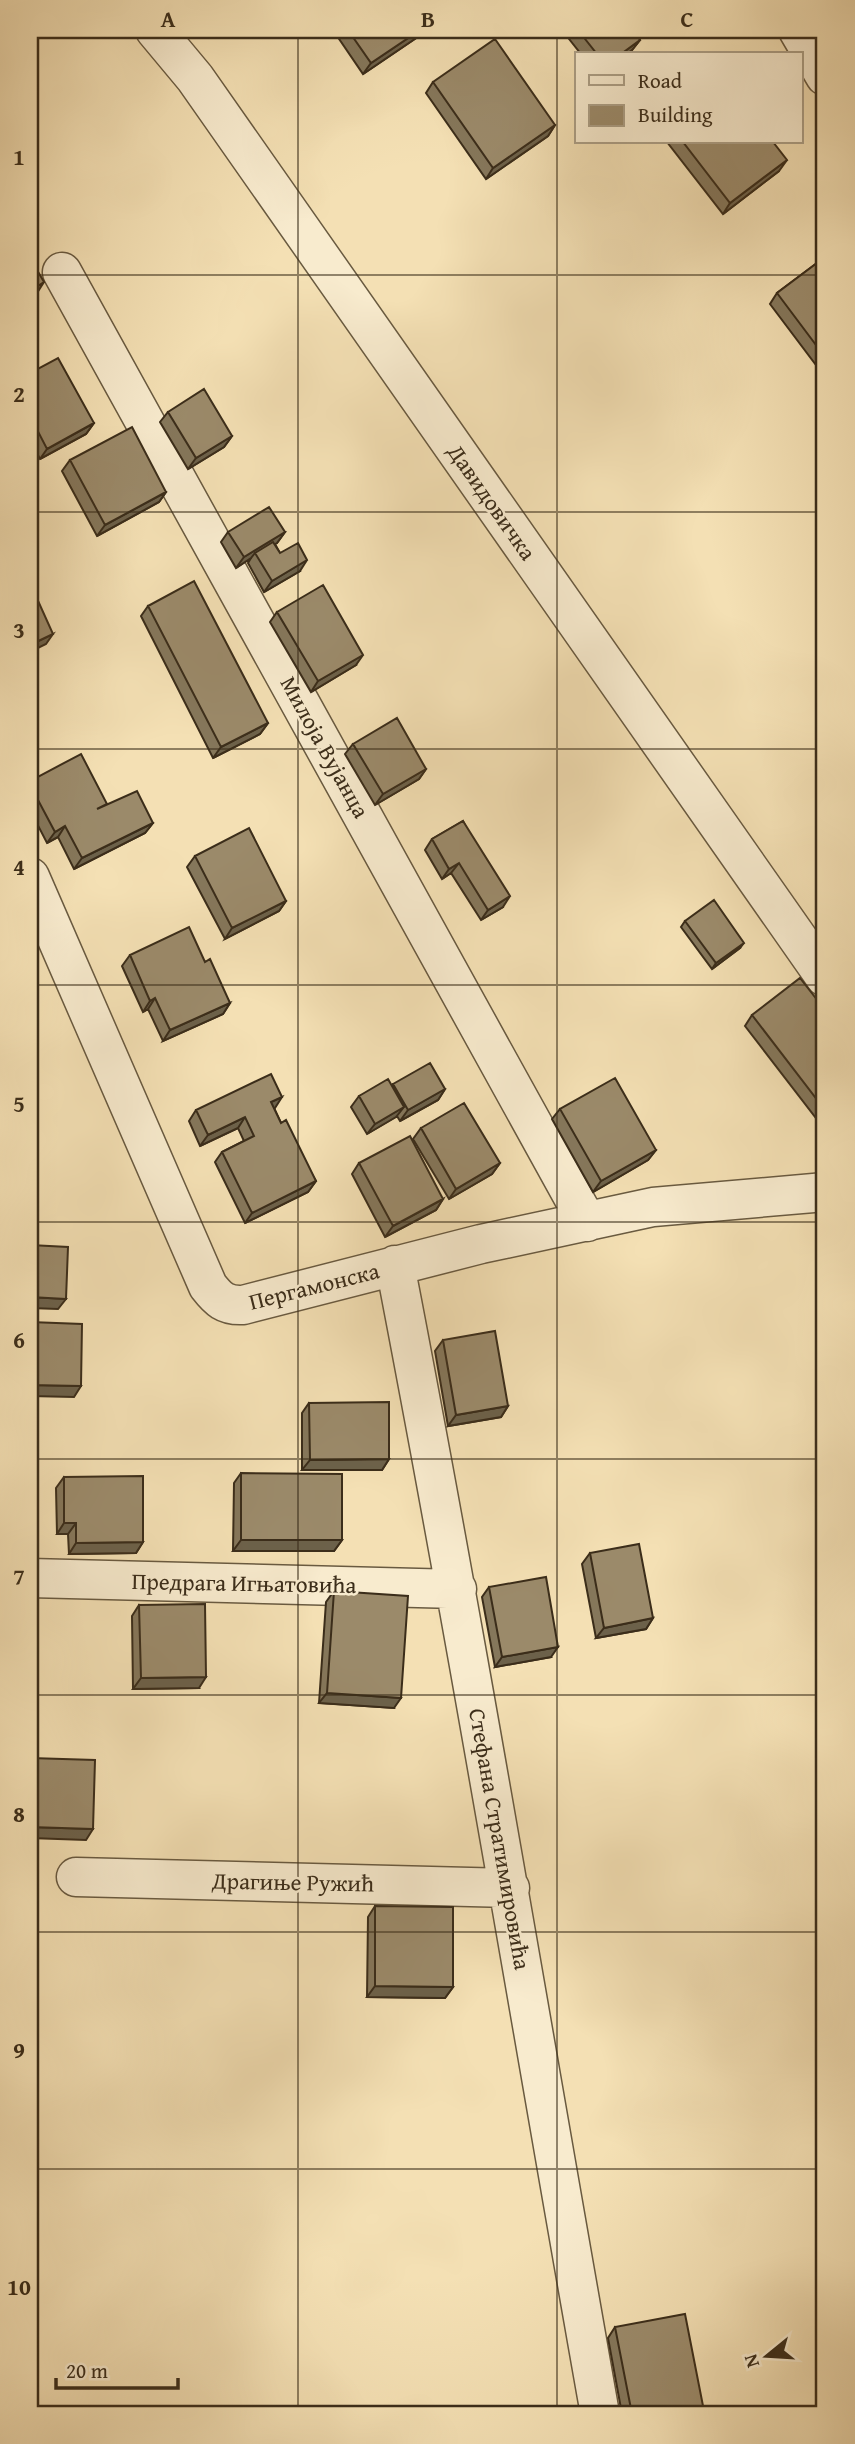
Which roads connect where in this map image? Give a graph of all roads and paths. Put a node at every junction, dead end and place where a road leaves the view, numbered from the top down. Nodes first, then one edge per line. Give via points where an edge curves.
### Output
1 (155, 30) edge
2 (798, 30) edge
3 (825, 76) edge
4 (62, 272) dead end
5 (30, 877) edge
6 (825, 977) edge
7 (825, 1192) edge
8 (587, 1222) junction
9 (395, 1265) junction
10 (30, 1578) edge
11 (457, 1589) junction
12 (76, 1877) dead end
13 (510, 1888) junction
14 (600, 2414) edge

1 - 6 street, Давидовичка via 203,90
2 - 3 street
4 - 8 street, Милоја Вујанца
5 - 9 street, Пергамонска via 208,1286 218,1299 230,1306 243,1305
7 - 8 street, Пергамонска via 692,1201
8 - 9 street, Пергамонска
9 - 11 street, Стефана Стратимировића
10 - 11 street, Предрага Игњатовића
11 - 13 street, Стефана Стратимировића
12 - 13 street, Драгиње Ружић
13 - 14 street, Стефана Стратимировића

